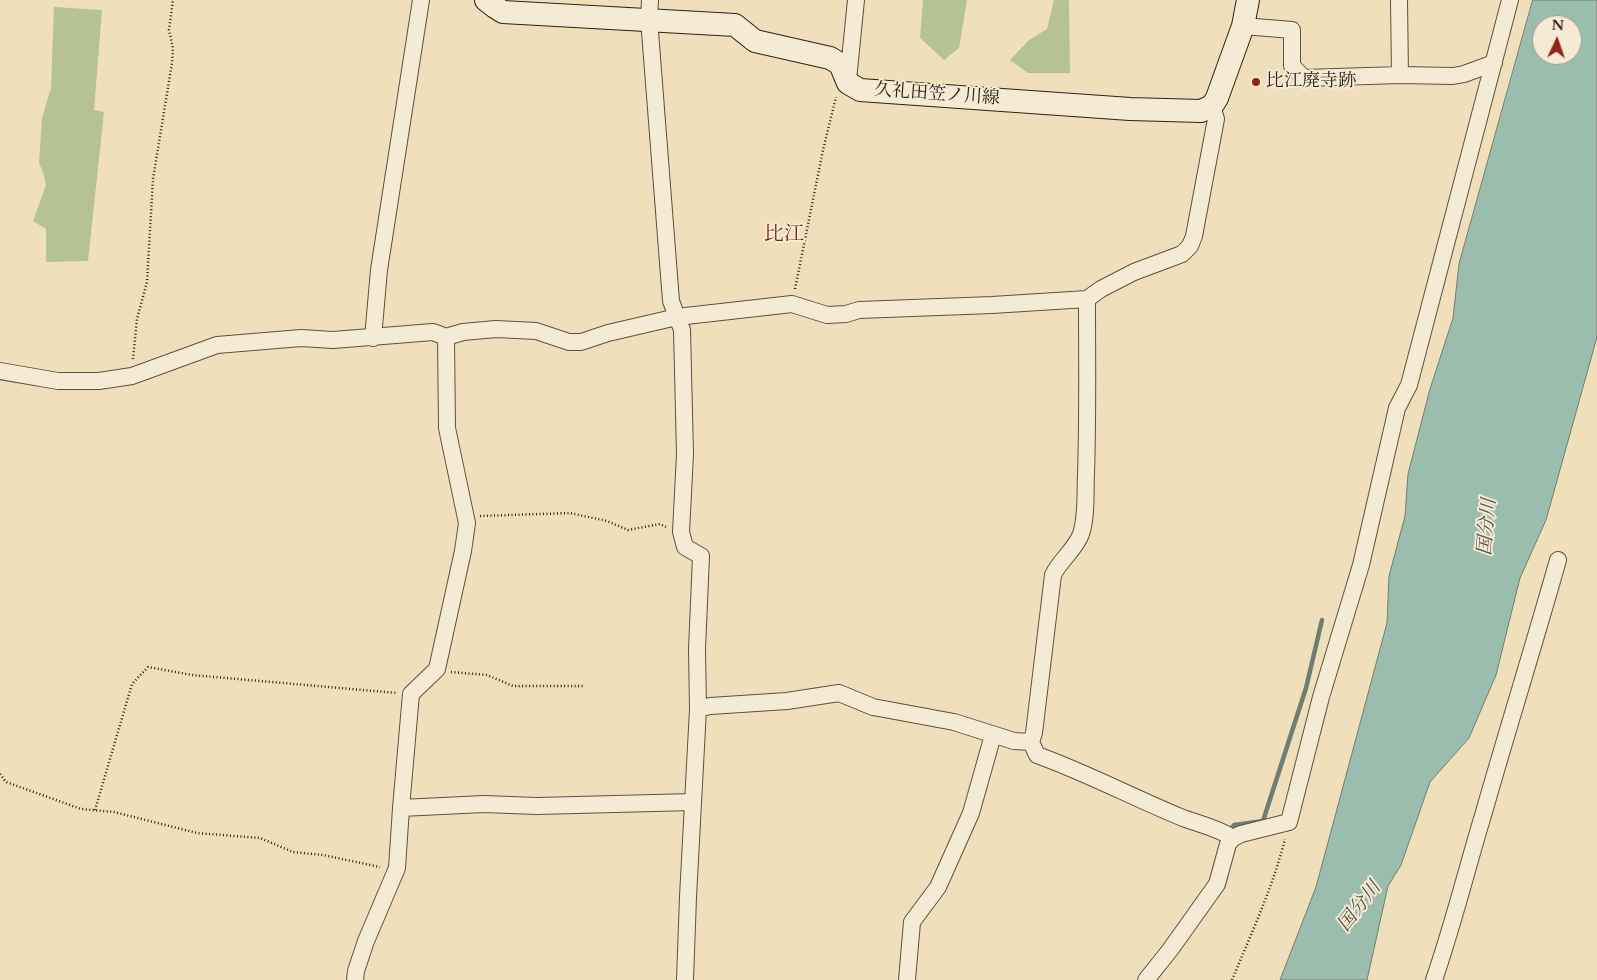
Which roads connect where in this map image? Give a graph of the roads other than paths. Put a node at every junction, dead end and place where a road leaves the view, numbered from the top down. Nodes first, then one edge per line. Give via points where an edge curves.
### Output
1 (421, 0) edge
2 (486, 0) edge
3 (856, 0) edge
4 (1248, 0) edge
5 (1399, 0) edge
6 (1510, 0) edge
7 (649, 9) edge
8 (1243, 26) junction
9 (1494, 63) junction
10 (1400, 75) junction
11 (848, 83) junction
12 (1212, 106) junction
13 (1087, 299) junction
14 (677, 317) junction
15 (373, 338) junction
16 (446, 338) junction
17 (0, 371) edge
18 (1558, 560) dead end
19 (698, 709) junction
20 (993, 735) junction
21 (1031, 742) junction
22 (693, 802) junction
23 (400, 808) junction
24 (1229, 836) junction
25 (355, 980) edge
26 (685, 980) edge
27 (908, 980) edge
28 (1146, 980) edge
29 (1434, 980) edge

1 - 15 street via 378,270
2 - 7 main road via 503,12
3 - 11 street
4 - 8 main road
5 - 10 street
6 - 9 street
7 - 11 main road via 735,25 754,41 830,58 840,64
7 - 14 street via 671,301
8 - 10 street via 1292,30 1292,66 1304,78
8 - 12 main road
9 - 10 street via 1452,76
9 - 24 street via 1409,386 1397,408 1361,565 1321,697 1289,822
11 - 12 main road, 久礼田笠ノ川線 via 860,90 1130,109 1201,110
12 - 13 street via 1216,119 1190,246 1182,254 1134,272
13 - 14 street via 859,310 827,315 792,304
13 - 21 street via 1084,520 1081,535 1053,575
14 - 16 street via 581,342 569,342 536,331 496,329 463,332
14 - 19 street via 682,330 685,454 681,532 685,547 701,556
15 - 16 street via 433,332
15 - 17 street via 302,338 217,345 132,376 99,381 58,381
16 - 23 street via 447,428 467,523 437,669 411,694
18 - 29 street via 1450,936
19 - 20 street via 840,693 873,707 954,722
19 - 22 street
20 - 21 street
20 - 27 street via 971,813 938,886 912,922
21 - 24 street via 1037,755
22 - 23 street
22 - 26 street
23 - 25 street via 397,868 366,941
24 - 28 street via 1217,884

